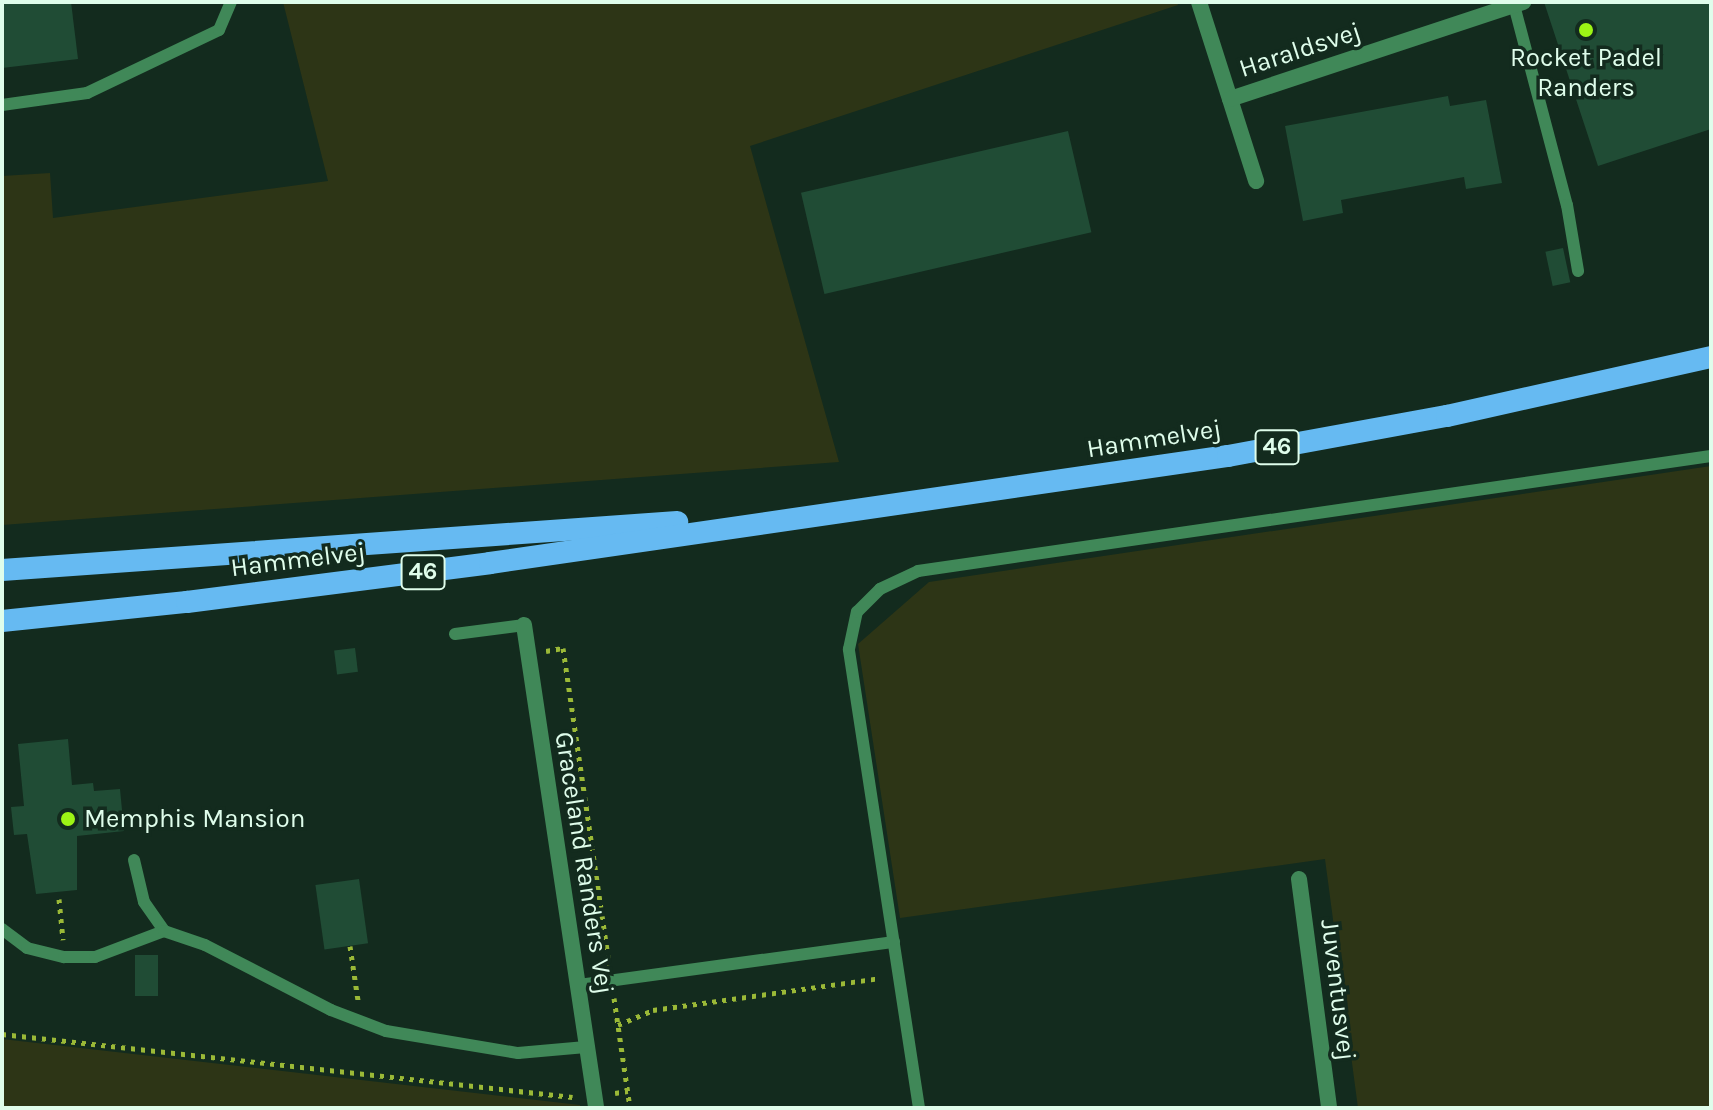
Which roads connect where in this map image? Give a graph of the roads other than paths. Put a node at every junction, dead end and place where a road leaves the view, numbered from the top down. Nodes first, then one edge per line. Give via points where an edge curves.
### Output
1 (231, 2) edge
2 (1199, 2) edge
3 (1518, 4) edge
4 (1230, 99) junction
5 (2, 105) edge
6 (1256, 181) dead end
7 (1578, 271) dead end
8 (1711, 357) edge
9 (1711, 456) edge
10 (838, 511) junction
11 (282, 551) junction
12 (2, 556) edge
13 (2, 570) edge
14 (2, 586) edge
15 (2, 621) edge
16 (524, 625) joint
17 (455, 634) dead end
18 (134, 860) dead end
19 (1299, 879) dead end
20 (2, 929) edge
21 (164, 931) junction
22 (894, 942) junction
23 (579, 985) junction
24 (586, 1047) junction
25 (595, 1102) edge
26 (919, 1108) edge
27 (1329, 1108) edge

1 - 5 lane via 219,30 87,93
2 - 4 street, Haraldsvej
3 - 4 street, Haraldsvej
3 - 7 lane
4 - 6 street, Haraldsvej
8 - 10 highway, Hammelvej / 46 via 1447,416 1228,456
9 - 22 lane via 918,571 880,589 857,612 849,649
10 - 11 highway, Hammelvej / 46
10 - 15 highway, Hammelvej / 46 via 490,563
11 - 12 highway
11 - 13 highway, Hammelvej / 46
11 - 14 highway
16 - 17 lane
16 - 23 street, Graceland Randers Vej
18 - 21 lane via 144,902
19 - 27 street, Juventusvej
20 - 21 lane via 27,948 64,957 95,957
21 - 24 lane via 205,945 386,1031 518,1053
22 - 23 lane
22 - 26 lane
23 - 24 street, Graceland Randers Vej
24 - 25 street, Graceland Randers Vej

